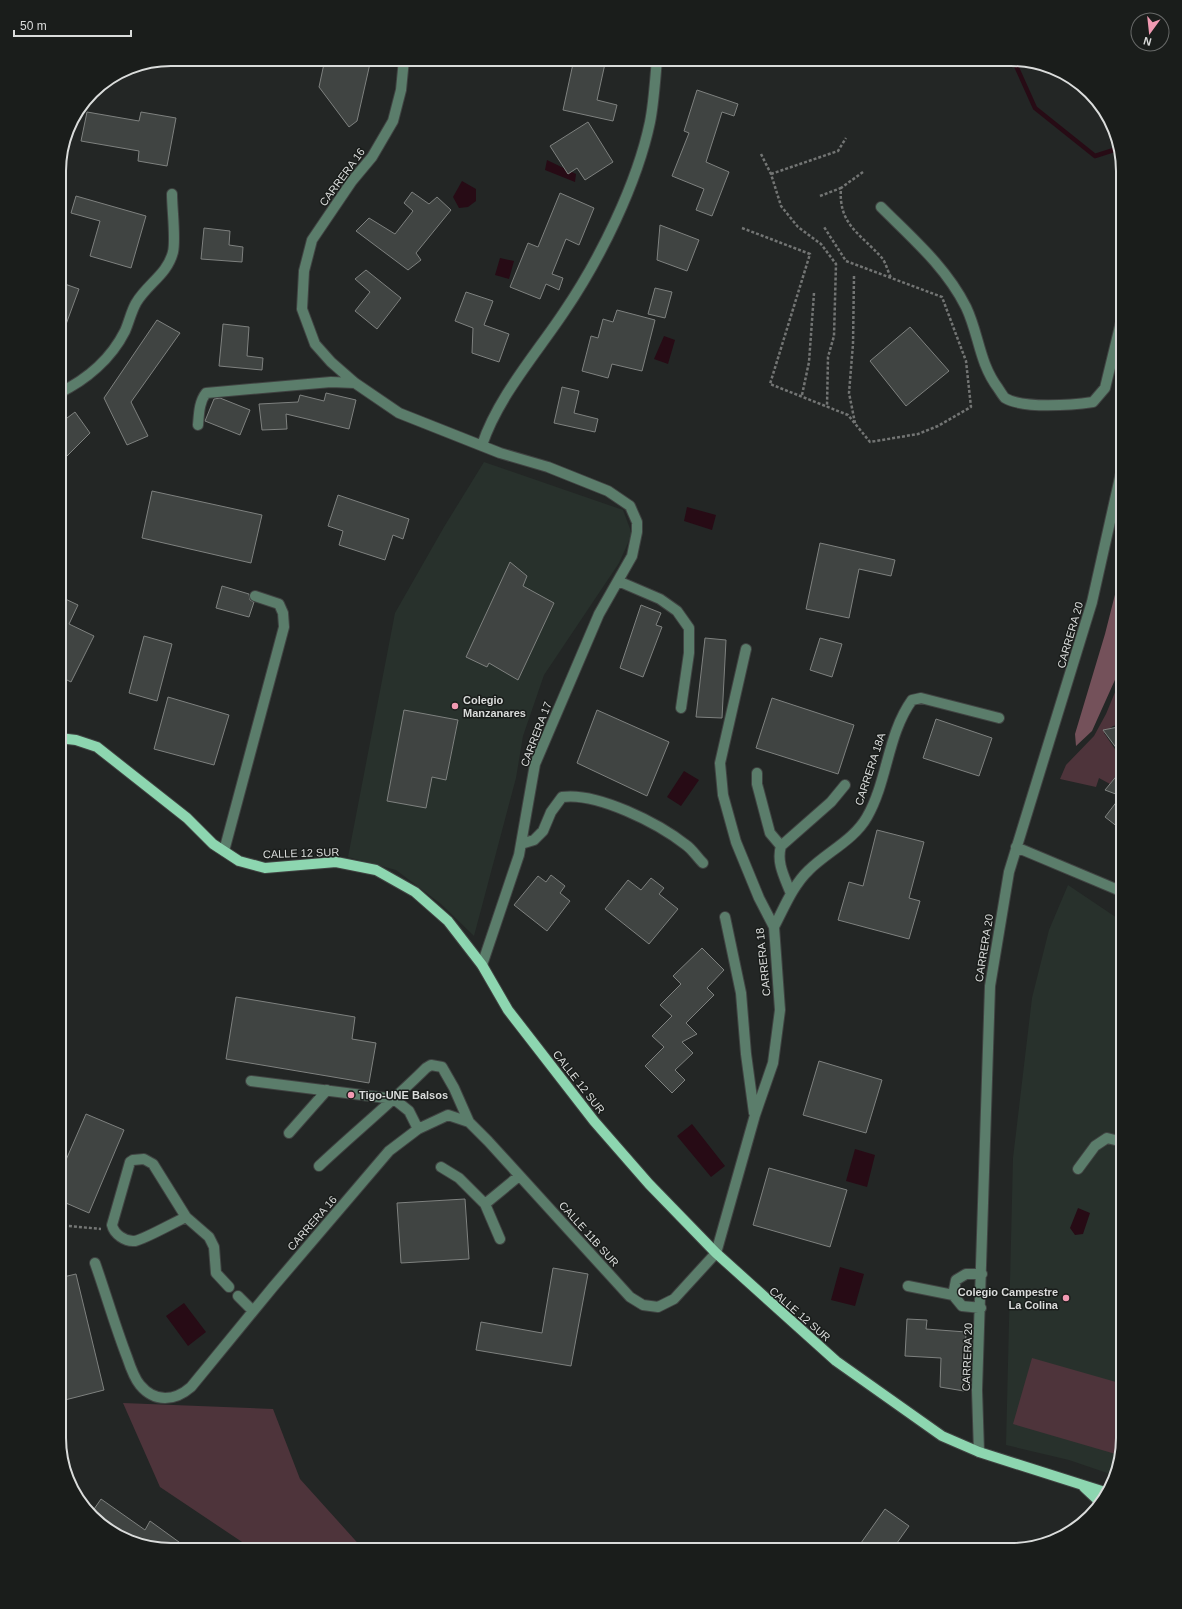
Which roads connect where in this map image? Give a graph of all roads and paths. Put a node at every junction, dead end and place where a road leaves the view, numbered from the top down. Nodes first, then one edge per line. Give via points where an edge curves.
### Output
1 (403, 66) edge
2 (656, 66) edge
3 (846, 138) dead end
4 (761, 154) dead end
5 (862, 172) dead end
6 (771, 174) junction
7 (841, 188) junction
8 (172, 194) dead end
9 (820, 196) dead end
10 (881, 208) dead end
11 (824, 227) dead end
12 (742, 228) dead end
13 (854, 276) dead end
14 (891, 278) junction
15 (814, 293) dead end
16 (1116, 341) edge
17 (355, 384) junction
18 (66, 389) edge
19 (802, 396) junction
20 (827, 407) junction
21 (855, 423) junction
22 (198, 425) dead end
23 (482, 445) junction
24 (1116, 495) edge
25 (618, 581) junction
26 (256, 596) dead end
27 (746, 649) dead end
28 (681, 708) dead end
29 (999, 718) dead end
30 (66, 739) edge
31 (757, 773) dead end
32 (845, 785) dead end
33 (521, 844) junction
34 (780, 846) junction
35 (1016, 847) junction
36 (224, 851) junction
37 (703, 863) dead end
38 (1116, 889) edge
39 (791, 894) junction
40 (725, 917) dead end
41 (774, 927) junction
42 (482, 965) junction
43 (251, 1081) dead end
44 (326, 1090) junction
45 (394, 1100) junction
46 (448, 1115) joint
47 (754, 1115) junction
48 (469, 1122) junction
49 (418, 1129) junction
50 (289, 1133) dead end
51 (1116, 1140) edge
52 (319, 1166) dead end
53 (441, 1167) dead end
54 (1078, 1169) dead end
55 (519, 1176) junction
56 (485, 1204) junction
57 (186, 1217) junction
58 (66, 1226) edge
59 (113, 1231) junction
60 (500, 1239) dead end
61 (716, 1253) junction
62 (95, 1263) dead end
63 (982, 1274) junction
64 (908, 1286) dead end
65 (229, 1287) dead end
66 (953, 1295) junction
67 (238, 1296) dead end
68 (981, 1308) junction
69 (253, 1311) junction
70 (979, 1452) junction
71 (1079, 1483) junction
72 (1101, 1491) edge
73 (1096, 1499) edge

1 - 17 street, CARRERA 16 via 401,90 393,121 372,158 352,181 312,240 304,271 302,309 315,344
2 - 23 street via 650,122 628,191 610,232 566,310 518,377 486,432
3 - 6 path via 838,151
4 - 6 path
5 - 7 path
6 - 20 path via 781,206 798,227 822,244 836,264 834,336 828,357
7 - 9 path
7 - 14 path via 840,200 850,227 883,259
8 - 18 street via 174,250 168,266 135,304 125,331 113,350 92,373
10 - 16 street via 951,281 966,308 988,375 1005,398 1026,404 1070,405 1093,402 1104,388
11 - 14 path via 846,261
12 - 19 path via 810,254 770,384
13 - 21 path via 849,393
14 - 21 path via 942,297 966,361 971,407 918,434 870,442
15 - 19 path via 809,362
17 - 22 street via 331,382 206,393 200,406
17 - 23 street via 399,413
19 - 20 path
20 - 21 path via 848,415
23 - 25 street, CARRERA 17 via 608,491 630,506 637,522 637,532 632,556
24 - 35 street, CARRERA 20 via 1092,602
25 - 28 street via 660,599 677,611 689,628 690,653
25 - 33 street, CARRERA 17 via 599,614 535,764
26 - 36 street via 279,604 284,613 284,627
27 - 41 street, CARRERA 18 via 720,763 723,795 736,842
29 - 39 street, CARRERA 18A via 922,698 912,700 895,732 884,772 867,817 852,835 808,870
30 - 36 main road, CALLE 12 SUR via 97,747 187,818 213,844
31 - 34 street via 757,784 770,833
32 - 34 street via 831,802
33 - 37 street via 534,840 543,831 551,812 562,797 572,796 611,805 651,822 687,845
33 - 42 street, CARRERA 17
34 - 39 street via 780,866
35 - 38 street
35 - 63 street, CARRERA 20 via 1009,872 990,986
36 - 42 main road, CALLE 12 SUR via 239,861 265,868 336,862 376,870 415,892 448,922
39 - 41 street, CARRERA 18A
40 - 47 street via 741,992
41 - 47 street, CARRERA 18 via 780,1010 773,1064
42 - 61 main road, CALLE 12 SUR via 508,1010 594,1121 649,1184
43 - 44 street
44 - 45 street
44 - 50 street
45 - 48 street via 426,1068 438,1065 442,1067 454,1088
45 - 49 street via 409,1111
45 - 52 street via 369,1118
46 - 48 street, CALLE 11B SUR
46 - 49 street, CARRERA 16
47 - 61 street, CARRERA 18
48 - 55 street, CALLE 11B SUR
49 - 69 street, CARRERA 16 via 389,1151
51 - 54 street via 1107,1138 1094,1146
53 - 56 street via 459,1178
55 - 56 street
55 - 61 street, CALLE 11B SUR via 630,1297 643,1305 658,1307 674,1298
56 - 60 street
57 - 59 street via 136,1241 123,1238
57 - 59 street via 153,1164 135,1158 130,1162 112,1225
57 - 65 street via 209,1237 214,1247 216,1273
58 - 59 path
61 - 70 main road, CALLE 12 SUR via 836,1361 942,1436
62 - 69 street, CARRERA 16 via 117,1333 139,1385 158,1397 180,1396 191,1387
63 - 66 street via 966,1274 956,1280
63 - 68 street, CARRERA 20
64 - 66 street
66 - 68 street via 962,1306
67 - 69 street
68 - 70 street, CARRERA 20 via 977,1390
70 - 71 main road, CALLE 12 SUR
71 - 72 main road, CALLE 12 SUR
71 - 73 main road, CALLE 12 SUR

